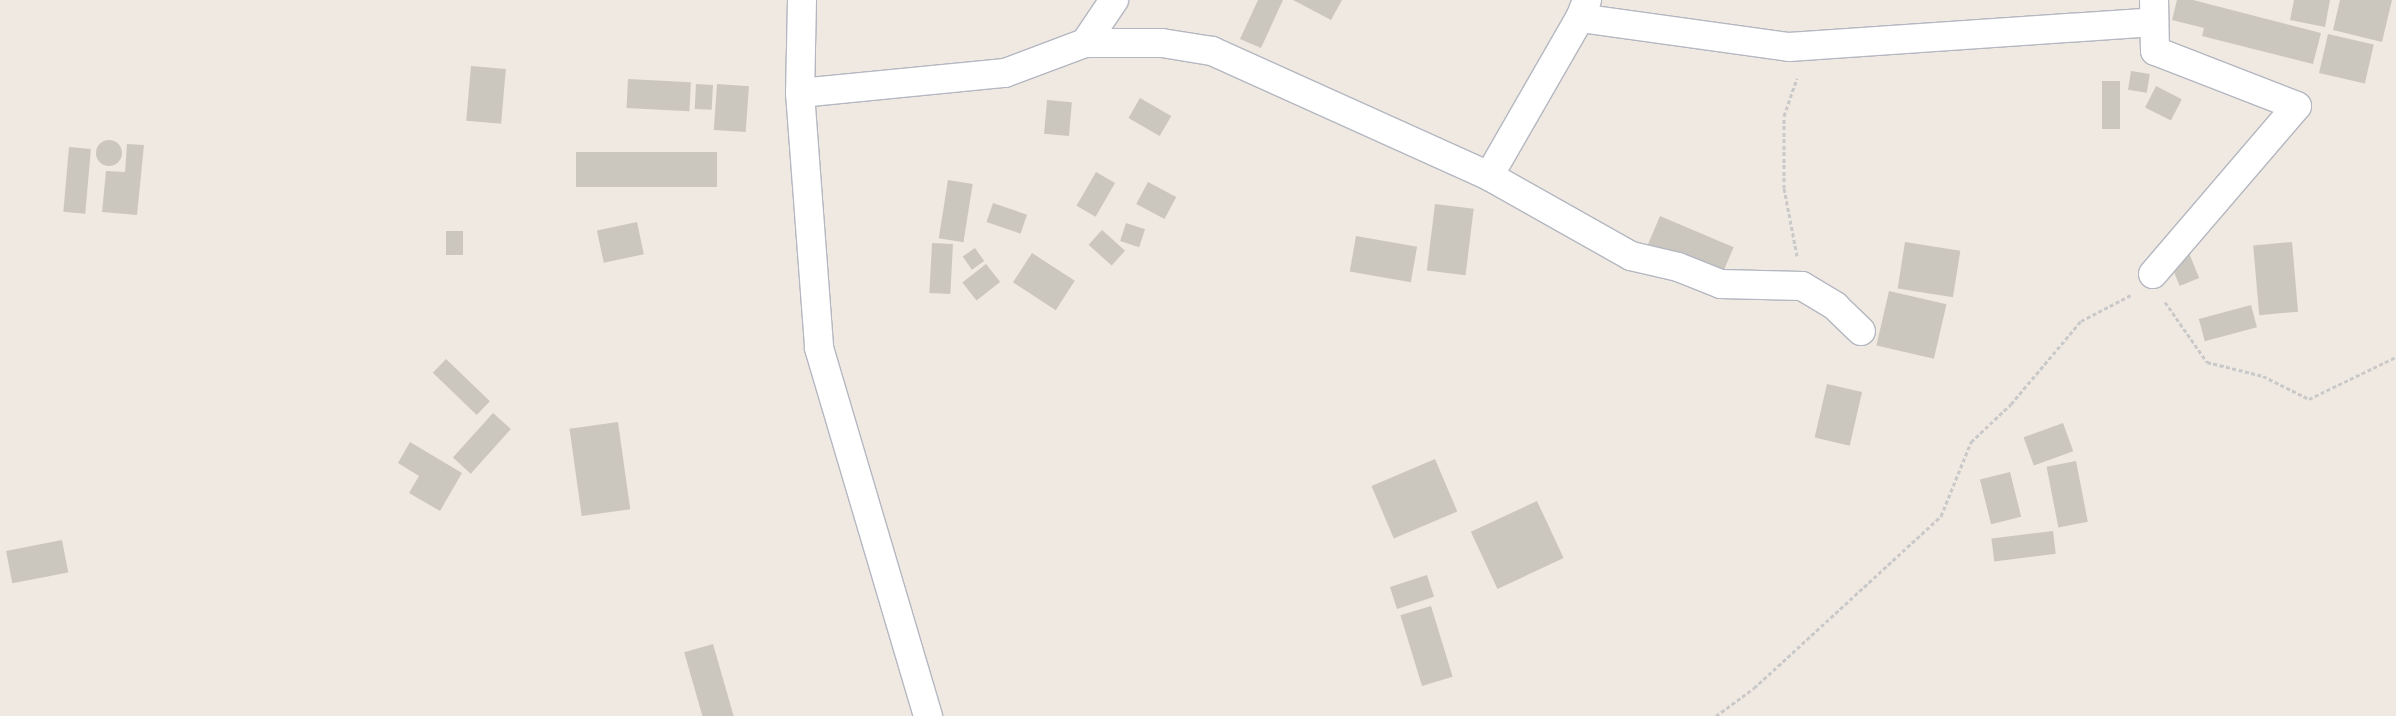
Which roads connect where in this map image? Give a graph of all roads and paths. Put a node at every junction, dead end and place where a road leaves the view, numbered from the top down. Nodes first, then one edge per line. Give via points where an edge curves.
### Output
1 (802, 0) edge
2 (1114, 0) edge
3 (1583, 9) edge
4 (2154, 11) edge
5 (1085, 43) junction
6 (1789, 47) junction
7 (800, 94) junction
8 (1489, 176) junction
9 (1804, 262) dead end
10 (2153, 274) joint
11 (2130, 296) dead end
12 (1861, 331) dead end
13 (2396, 357) edge
14 (928, 716) edge
15 (1716, 716) edge

1 - 7 street
2 - 5 street
3 - 6 street
3 - 8 street
4 - 6 street
4 - 10 street via 2155,51 2297,106
5 - 7 street via 1006,74
5 - 8 street via 1162,43 1212,51
6 - 9 path via 1799,75 1784,116 1784,188 1797,256
7 - 14 street via 819,348
8 - 12 street via 1631,256 1678,267 1721,284 1802,286 1835,306
10 - 13 path via 2163,300 2207,362 2263,376 2309,399
11 - 15 path via 2081,321 2011,404 1971,442 1941,516 1754,688

